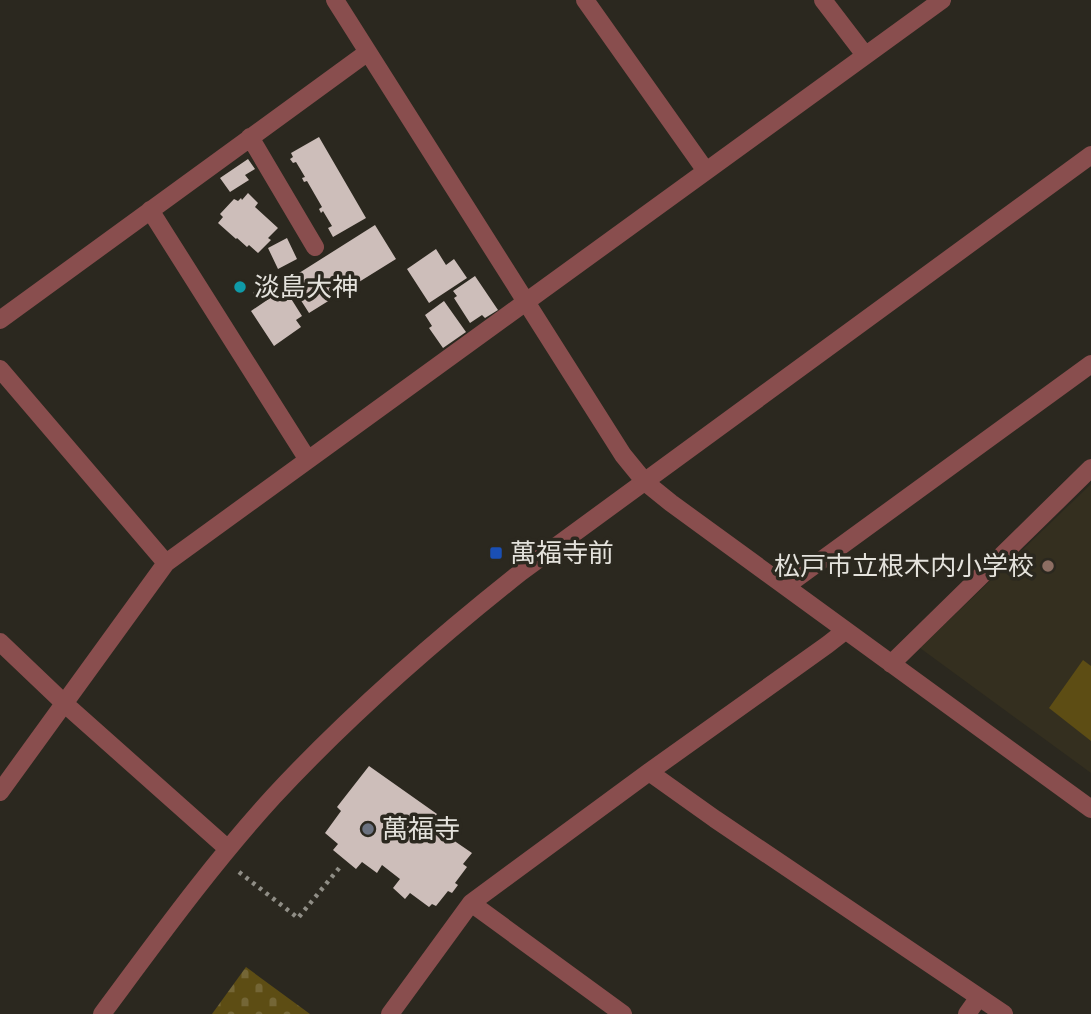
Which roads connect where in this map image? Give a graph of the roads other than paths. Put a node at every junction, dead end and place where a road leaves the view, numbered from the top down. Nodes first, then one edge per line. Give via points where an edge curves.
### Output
1 (335, 0) edge
2 (585, 0) edge
3 (823, 0) edge
4 (942, 0) edge
5 (368, 52) junction
6 (865, 55) junction
7 (250, 136) junction
8 (1091, 155) edge
9 (706, 171) junction
10 (150, 210) junction
11 (315, 247) dead end
12 (526, 303) junction
13 (0, 320) edge
14 (1091, 364) edge
15 (0, 369) edge
16 (308, 460) junction
17 (1091, 468) edge
18 (645, 482) junction
19 (166, 563) junction
20 (786, 586) junction
21 (845, 631) junction
22 (0, 642) edge
23 (891, 664) junction
24 (65, 704) junction
25 (649, 772) junction
26 (0, 792) edge
27 (1091, 809) edge
28 (228, 849) junction
29 (471, 903) junction
30 (979, 997) junction
31 (102, 1014) edge
32 (390, 1014) edge
33 (623, 1014) edge
34 (967, 1014) edge
35 (1004, 1014) edge

1 - 5 street
2 - 9 street
3 - 6 street
4 - 6 street
5 - 7 street
5 - 12 street
6 - 9 street
7 - 10 street
7 - 11 street
8 - 18 street
9 - 12 street
10 - 13 street
10 - 16 street
12 - 16 street
12 - 18 street
14 - 20 street
15 - 19 street
16 - 19 street
17 - 23 street
18 - 20 street
18 - 28 street via 439,638 313,755
19 - 24 street
20 - 21 street
21 - 23 street
21 - 25 street
22 - 24 street
23 - 27 street
24 - 26 street
24 - 28 street
25 - 29 street
25 - 30 street
28 - 31 street
29 - 32 street
29 - 33 street
30 - 34 street
30 - 35 street

